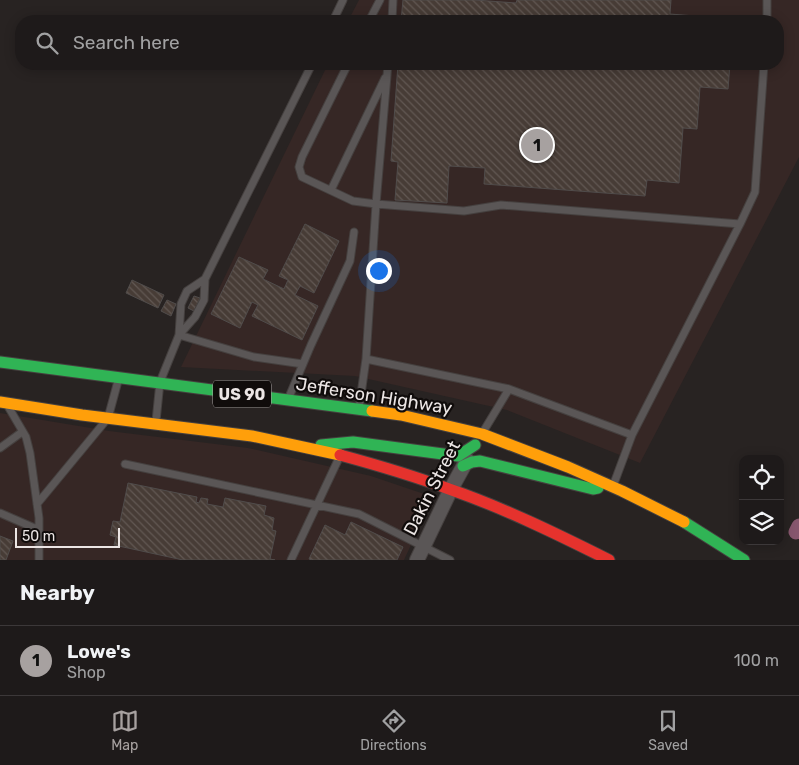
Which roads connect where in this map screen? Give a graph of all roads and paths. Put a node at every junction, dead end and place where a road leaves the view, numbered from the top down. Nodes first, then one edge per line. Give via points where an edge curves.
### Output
1 (343, 0) edge
2 (380, 0) edge
3 (393, 0) edge
4 (767, 0) edge
5 (335, 15) edge
6 (372, 15) edge
7 (392, 15) edge
8 (767, 15) edge
9 (309, 70) edge
10 (345, 70) edge
11 (764, 70) edge
12 (388, 73) joint
13 (330, 190) junction
14 (376, 204) junction
15 (740, 224) junction
16 (354, 232) dead end
17 (205, 279) junction
18 (179, 335) junction
19 (366, 359) junction
20 (0, 362) edge
21 (303, 364) junction
22 (119, 377) junction
23 (160, 382) junction
24 (509, 389) junction
25 (288, 400) junction
26 (3, 403) edge
27 (358, 409) junction
28 (108, 418) junction
29 (156, 424) junction
30 (22, 432) junction
31 (632, 435) junction
32 (479, 439) junction
33 (0, 448) edge
34 (308, 448) junction
35 (340, 455) junction
36 (125, 464) dead end
37 (463, 466) junction
38 (613, 487) junction
39 (451, 489) junction
40 (38, 504) junction
41 (317, 504) junction
42 (0, 513) edge
43 (40, 530) junction
44 (420, 554) edge
45 (39, 560) edge
46 (291, 560) edge
47 (449, 560) edge
48 (609, 560) edge
49 (744, 560) edge

1 - 5 lane
2 - 6 lane
3 - 7 lane
4 - 8 lane
9 - 17 lane
10 - 13 lane via 299,167 302,177
11 - 15 lane via 755,192
12 - 13 lane
12 - 14 lane
13 - 14 lane via 353,201
14 - 15 lane via 464,211 501,205
14 - 19 lane
15 - 31 lane
16 - 21 lane via 350,261
17 - 18 lane via 204,300 195,317
17 - 18 lane via 186,291 181,304
18 - 21 lane via 254,356
18 - 23 lane
19 - 24 lane
19 - 27 lane
20 - 22 main road, Jefferson Highway / US 90
21 - 25 lane
22 - 23 main road, Jefferson Highway / US 90
22 - 28 lane
23 - 25 main road, Jefferson Highway / US 90
23 - 29 lane
24 - 31 lane
24 - 32 lane
25 - 27 main road, Jefferson Highway / US 90
26 - 28 main road, US 90
26 - 30 lane
27 - 32 main road, Jefferson Highway / US 90 via 401,415
28 - 29 main road, US 90
28 - 40 lane
29 - 34 main road, US 90 via 252,436
30 - 33 lane
30 - 40 lane via 30,453
31 - 38 lane
32 - 34 main road via 458,456 353,442
32 - 37 street, Dakin Street
32 - 38 main road, Jefferson Highway / US 90 via 568,467
34 - 35 main road, US 90
35 - 39 main road, US 90
35 - 41 lane
36 - 41 lane
37 - 38 main road via 480,462 593,489
37 - 39 street, Dakin Street
38 - 49 main road, Jefferson Highway / US 90 via 692,526
39 - 44 street, Dakin Street
39 - 48 main road, US 90 via 541,526
40 - 43 lane
41 - 44 lane via 359,514
41 - 46 lane
42 - 43 lane
43 - 45 lane
44 - 47 lane

